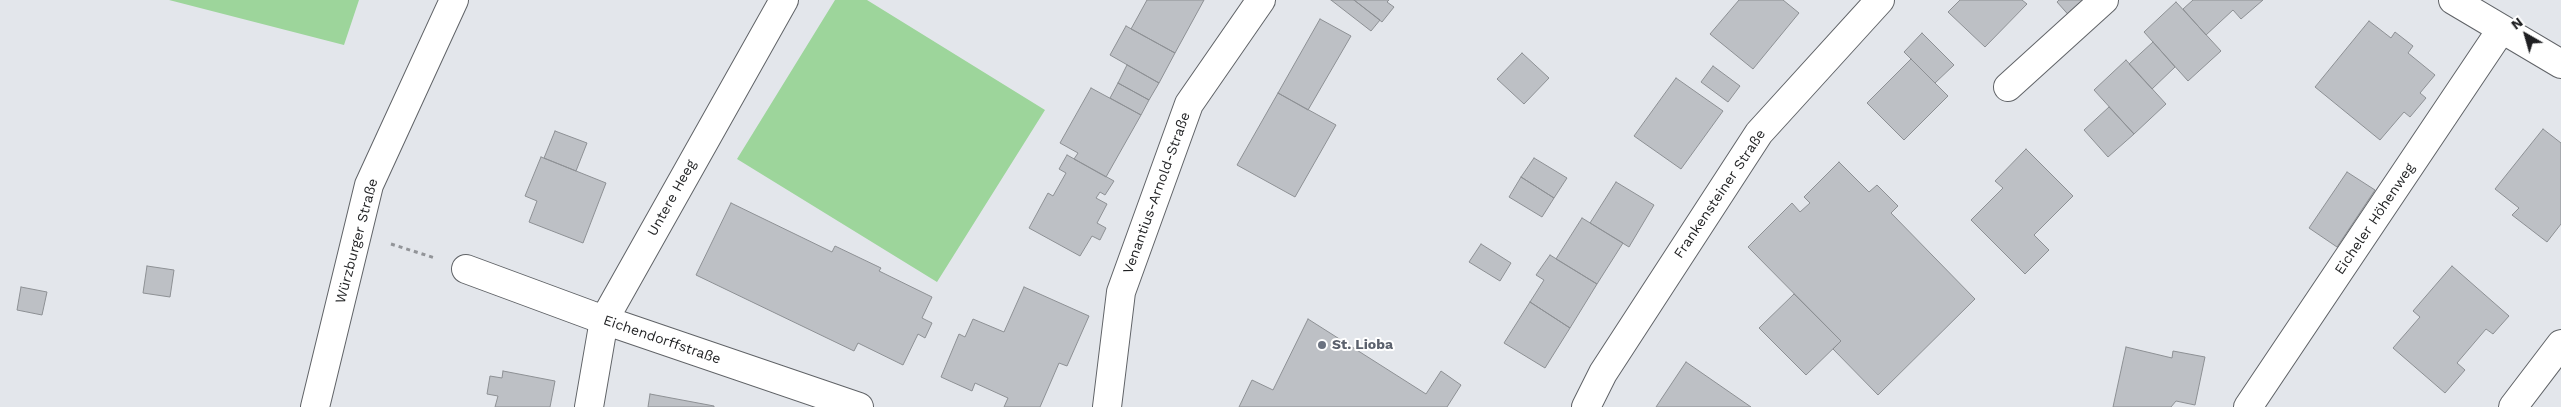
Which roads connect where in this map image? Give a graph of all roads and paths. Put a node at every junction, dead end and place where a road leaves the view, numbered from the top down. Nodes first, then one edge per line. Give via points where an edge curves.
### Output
1 (454, 0) edge
2 (784, 0) edge
3 (1261, 0) edge
4 (1880, 0) edge
5 (2104, 0) edge
6 (2453, 0) edge
7 (2501, 30) junction
8 (2561, 64) edge
9 (2008, 87) dead end
10 (358, 233) junction
11 (466, 269) joint
12 (604, 320) junction
13 (2561, 344) edge
14 (315, 407) edge
15 (589, 407) edge
16 (859, 407) edge
17 (1107, 407) edge
18 (1586, 407) edge
19 (2248, 407) edge
20 (2513, 407) edge

1 - 10 street, Würzburger Straße via 369,185
2 - 12 street, Untere Heeg
3 - 17 street, Venantius-Arnold-Straße via 1189,104 1121,292
4 - 18 street, Frankensteiner Straße via 1759,133 1603,373
5 - 9 street
6 - 7 street
7 - 8 street
7 - 19 street, Eicheler Höhenweg
10 - 11 path
10 - 14 street, Würzburger Straße
11 - 12 street, Eichendorffstraße
12 - 15 street, Untere Heeg
12 - 16 street, Eichendorffstraße
13 - 20 street

